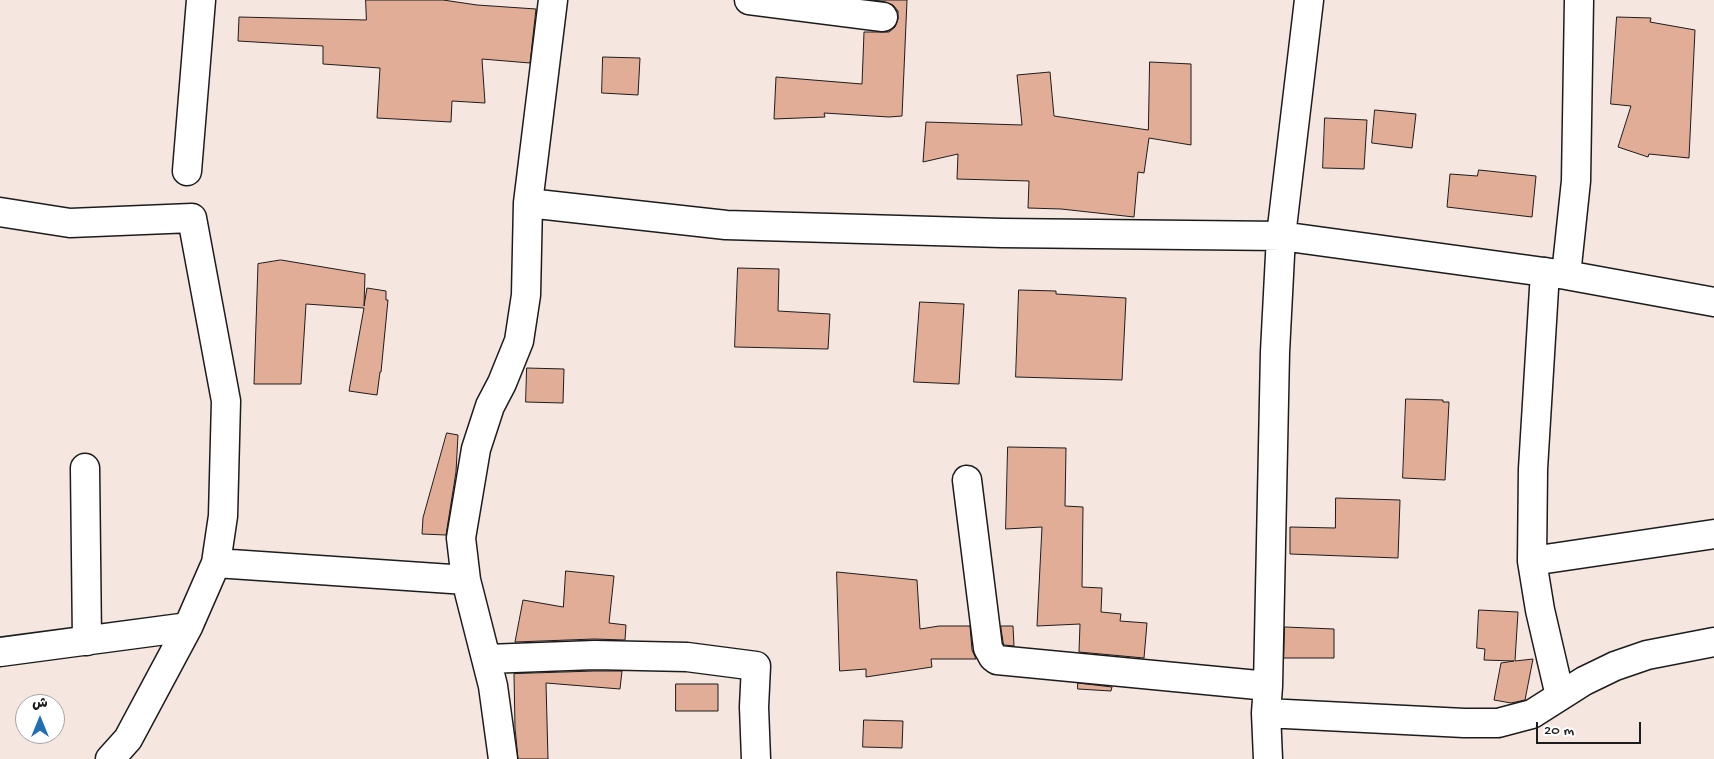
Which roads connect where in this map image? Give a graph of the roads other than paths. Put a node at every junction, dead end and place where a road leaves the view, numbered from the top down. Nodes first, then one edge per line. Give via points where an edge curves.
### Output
1 (201, 0) edge
2 (553, 0) edge
3 (749, 0) edge
4 (1309, 0) edge
5 (1579, 0) edge
6 (883, 17) dead end
7 (187, 171) dead end
8 (528, 203) junction
9 (0, 212) edge
10 (1281, 236) junction
11 (1556, 273) junction
12 (1714, 302) edge
13 (86, 468) dead end
14 (967, 480) dead end
15 (1714, 534) edge
16 (1532, 561) junction
17 (216, 563) junction
18 (466, 580) junction
19 (188, 627) junction
20 (87, 641) junction
21 (1714, 642) edge
22 (0, 652) edge
23 (486, 659) junction
24 (1268, 686) junction
25 (1560, 696) junction
26 (1266, 713) junction
27 (110, 759) edge
28 (503, 759) edge
29 (756, 759) edge
30 (1268, 759) edge

1 - 7 street
2 - 8 street
3 - 6 street
4 - 10 street
5 - 11 street via 1576,181
8 - 10 street via 726,225 1002,233
8 - 18 street via 526,295 519,341 490,406 476,450 461,538
9 - 17 street via 70,224 192,218 226,401 223,516
10 - 11 street
10 - 24 street via 1274,352
11 - 12 street
11 - 16 street via 1533,469
13 - 20 street
14 - 24 street via 988,648 997,660
15 - 16 street
16 - 25 street
17 - 18 street
17 - 19 street
18 - 23 street
19 - 20 street
19 - 27 street via 128,739
20 - 22 street
21 - 25 street via 1647,654 1615,666
23 - 28 street
23 - 29 street via 595,654 687,657 756,666
24 - 26 street
25 - 26 street via 1532,714 1498,723
26 - 30 street

